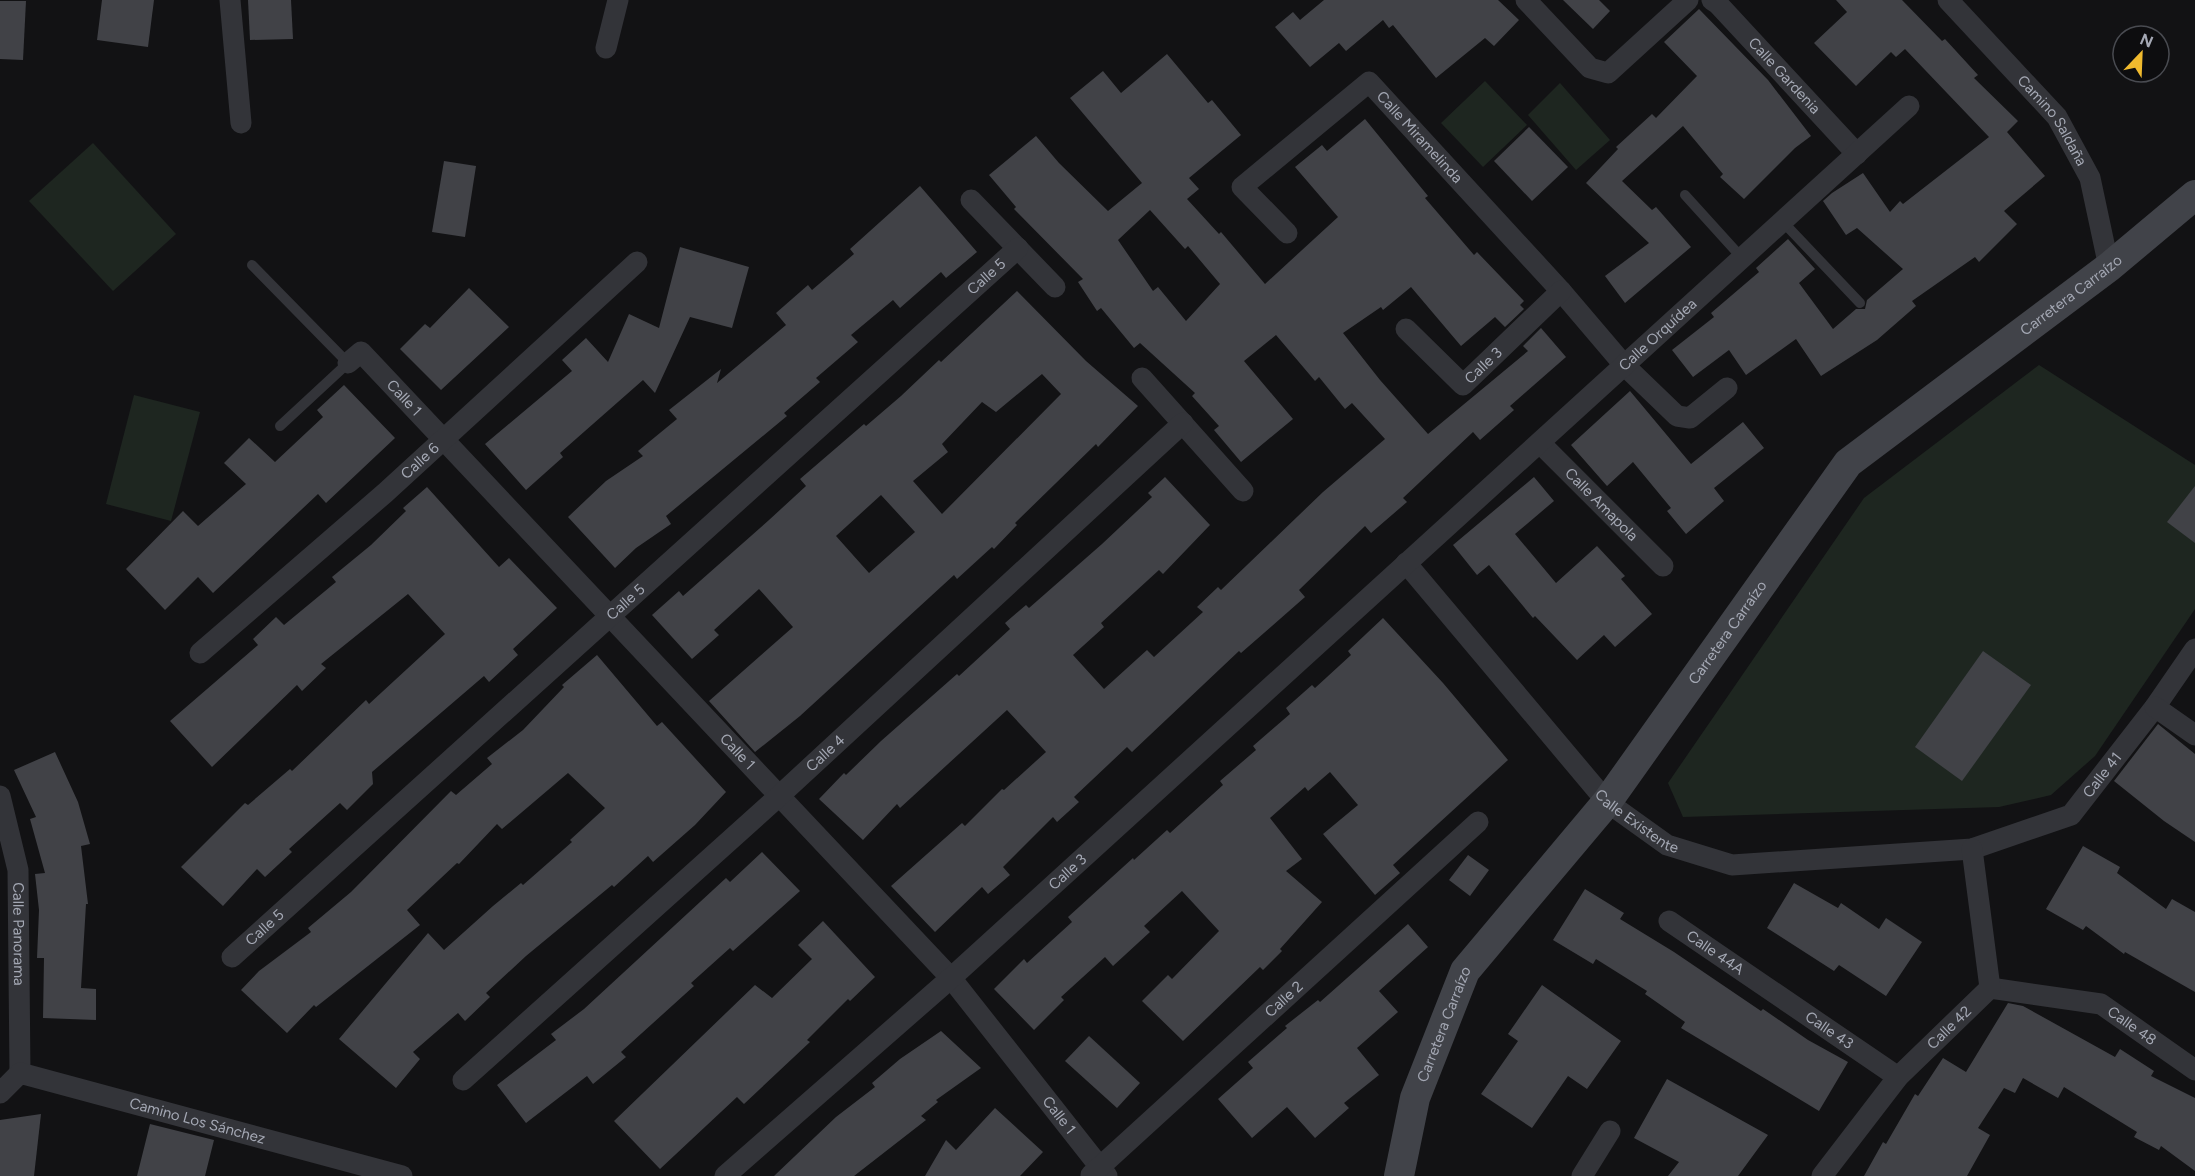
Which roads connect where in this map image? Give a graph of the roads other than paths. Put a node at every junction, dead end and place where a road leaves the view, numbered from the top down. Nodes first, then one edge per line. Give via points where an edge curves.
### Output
1 (230, 0) edge
2 (618, 0) edge
3 (1526, 0) edge
4 (1688, 0) edge
5 (1712, 0) edge
6 (1948, 0) edge
7 (606, 48) dead end
8 (1909, 106) dead end
9 (241, 123) dead end
10 (1857, 154) junction
11 (1685, 195) dead end
12 (2195, 195) edge
13 (971, 200) dead end
14 (1783, 222) junction
15 (1287, 233) dead end
16 (1018, 248) junction
17 (1743, 259) junction
18 (637, 262) dead end
19 (252, 265) dead end
20 (2109, 267) junction
21 (1055, 287) dead end
22 (1561, 291) junction
23 (1860, 303) dead end
24 (1406, 329) dead end
25 (348, 363) junction
26 (1624, 365) junction
27 (1142, 378) dead end
28 (1726, 388) dead end
29 (1183, 423) junction
30 (280, 426) dead end
31 (443, 439) junction
32 (1540, 443) junction
33 (1243, 491) dead end
34 (1406, 563) junction
35 (1663, 566) dead end
36 (609, 615) junction
37 (2195, 649) edge
38 (200, 653) dead end
39 (2155, 707) junction
40 (2195, 735) edge
41 (0, 796) edge
42 (778, 797) junction
43 (1607, 802) junction
44 (1478, 822) dead end
45 (1972, 849) junction
46 (1669, 921) dead end
47 (232, 957) dead end
48 (951, 978) junction
49 (1761, 984) joint
50 (1990, 988) junction
51 (2195, 1070) edge
52 (20, 1073) junction
53 (1898, 1077) junction
54 (463, 1080) dead end
55 (0, 1093) edge
56 (1610, 1131) dead end
57 (1099, 1173) edge
58 (1592, 1173) edge
59 (402, 1176) edge
60 (725, 1176) edge
61 (1399, 1176) edge
62 (1822, 1176) edge

1 - 9 street
2 - 7 street
3 - 4 street via 1590,68 1608,73
5 - 10 street, Calle Gardenia
6 - 20 street, Camino Saldaña via 2057,117 2090,178
8 - 10 street, Calle Orquídea
10 - 14 street, Calle Orquídea
11 - 17 lane
12 - 20 street, Carretera Carraízo
13 - 16 street
14 - 17 street, Calle Orquídea
14 - 23 lane
15 - 22 street, Calle Miramelinda via 1242,187 1369,82
16 - 21 street
16 - 36 street, Calle 5
17 - 26 street, Calle Orquídea
18 - 31 street, Calle 6
19 - 25 lane
20 - 43 street, Carretera Carraízo via 1848,463
22 - 24 street, Calle 3 via 1463,385
22 - 26 street, Calle Miramelinda
25 - 30 lane
25 - 31 street, Calle 1 via 361,352
26 - 28 street, Calle Miramelinda via 1677,416 1690,418
26 - 32 street, Calle Orquídea
27 - 29 street
29 - 33 street
29 - 42 street, Calle 4
31 - 36 street, Calle 1
31 - 38 street, Calle 6
32 - 34 street, Calle Orquídea
32 - 35 street, Calle Amapola
34 - 43 street, Calle Existente
34 - 48 street, Calle 3
36 - 42 street, Calle 1
36 - 47 street, Calle 5
37 - 39 street, Calle 41
39 - 40 street
39 - 45 street, Calle 41 via 2071,815
41 - 52 street, Calle Panorama via 18,870
42 - 48 street, Calle 1
42 - 54 street, Calle 4
43 - 45 street, Calle Existente via 1667,845 1732,865
43 - 61 street, Carretera Carraízo via 1465,971 1415,1098
44 - 57 street, Calle 2
45 - 50 street
46 - 49 street, Calle 44A
48 - 57 street, Calle 1
48 - 60 street, Calle 3
49 - 53 street, Calle 43
50 - 51 street, Calle 48 via 2101,1004
50 - 53 street, Calle 42
52 - 55 street
52 - 59 street, Camino Los Sánchez
53 - 62 street, Calle 42
56 - 58 street

